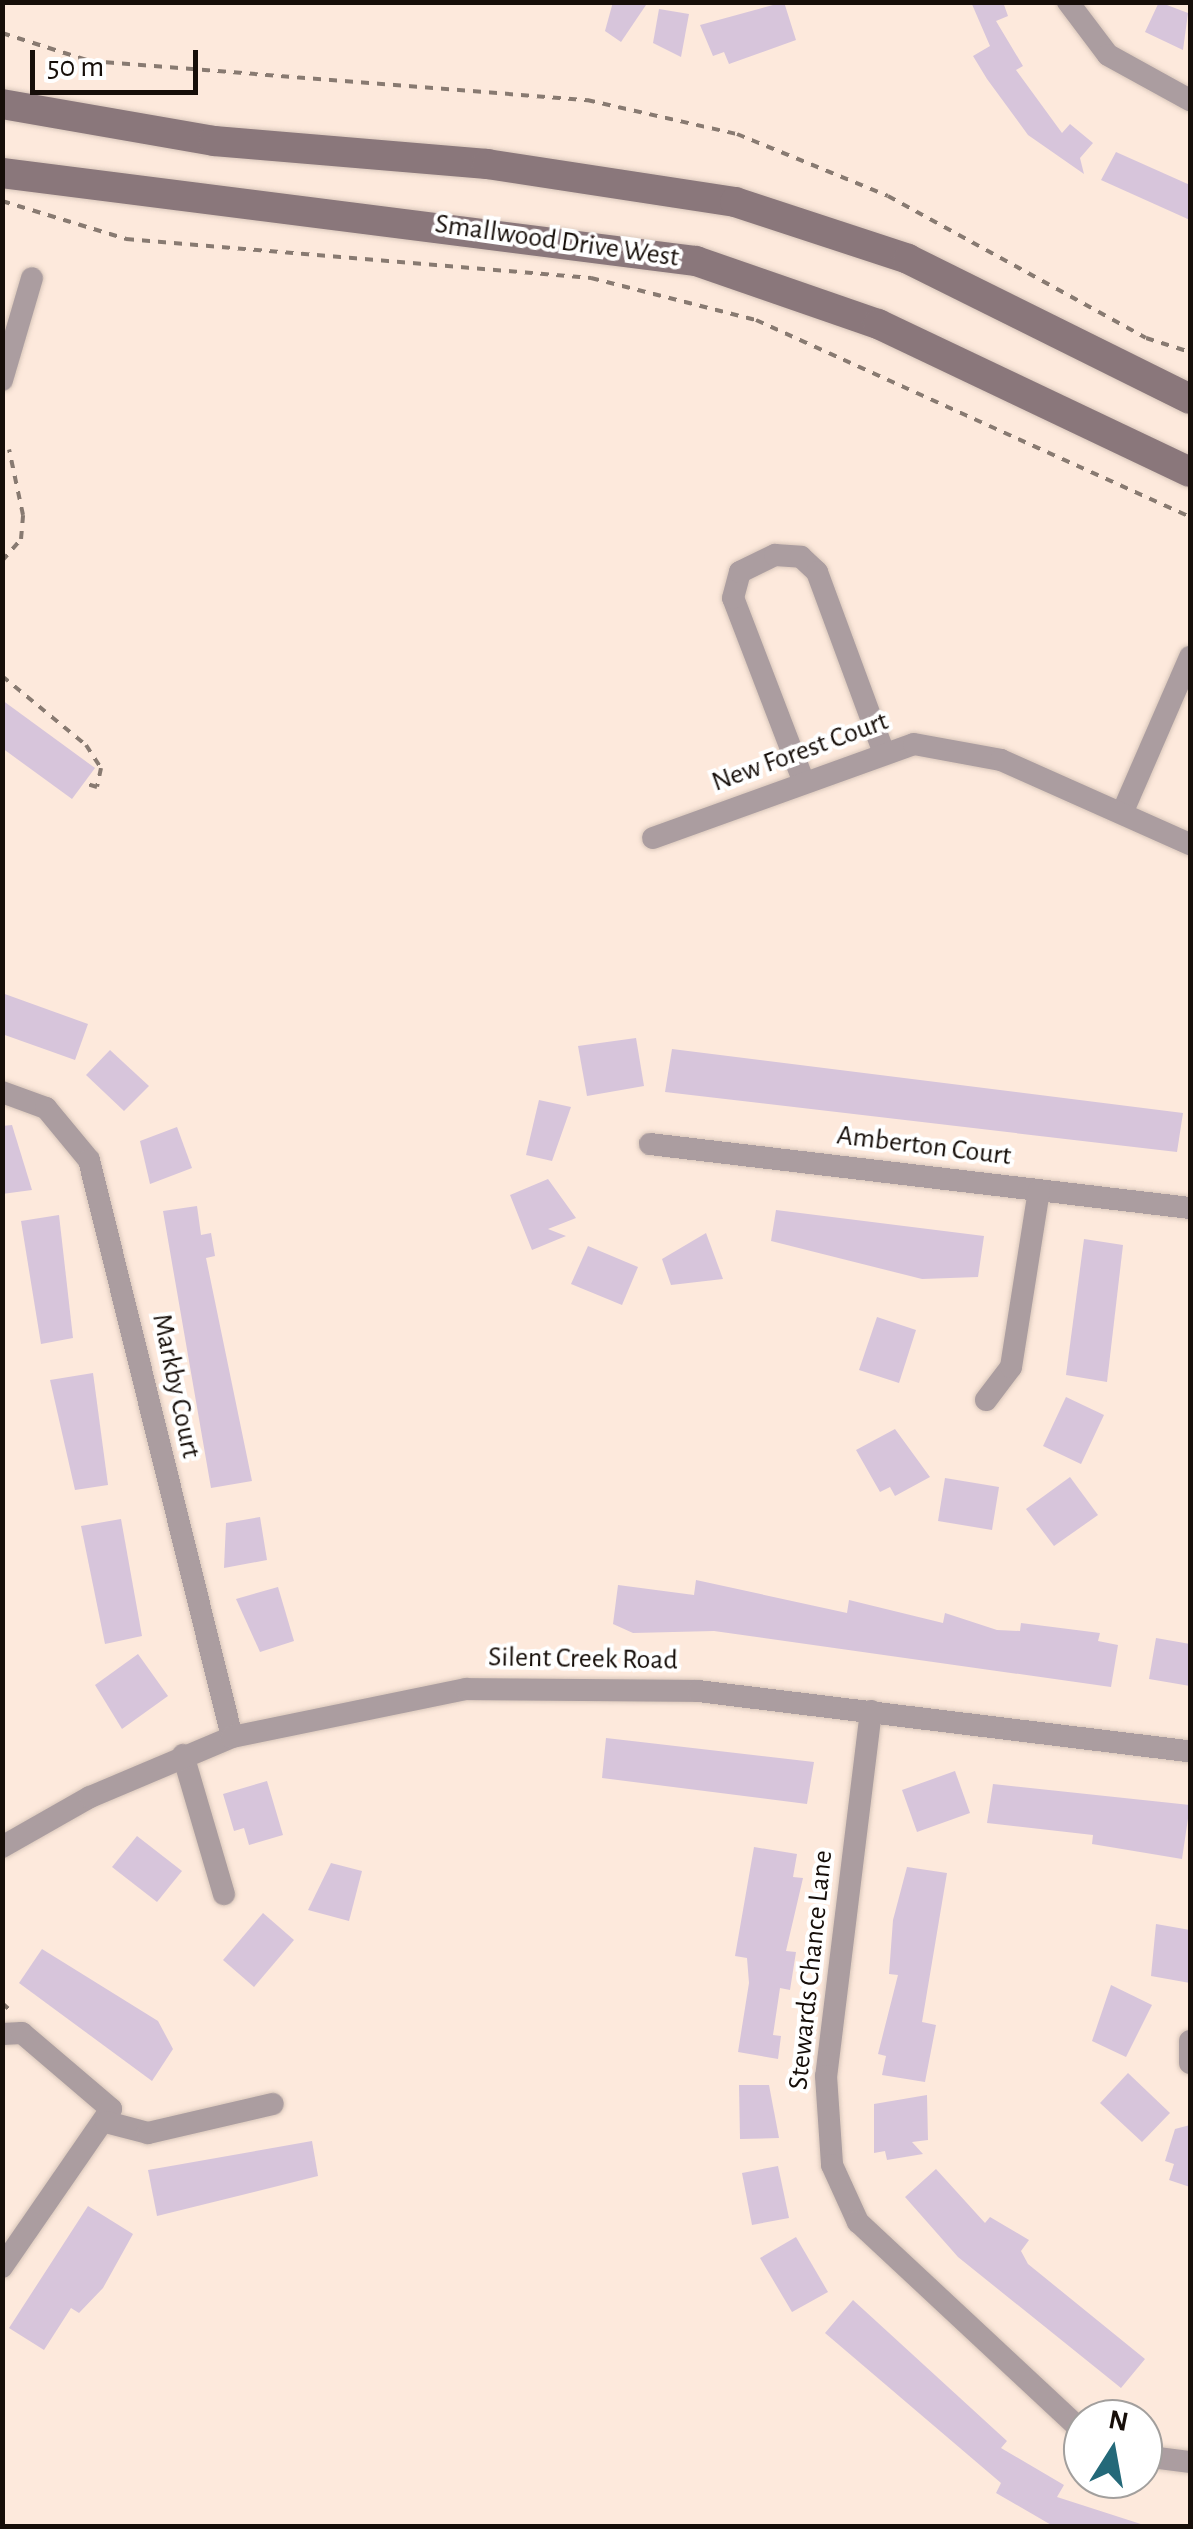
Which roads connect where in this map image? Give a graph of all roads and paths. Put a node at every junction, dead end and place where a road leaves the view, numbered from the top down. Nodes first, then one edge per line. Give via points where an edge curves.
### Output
1 (1068, 2) edge
2 (2, 33) edge
3 (1190, 100) edge
4 (2, 104) edge
5 (2, 173) edge
6 (2, 201) edge
7 (32, 278) dead end
8 (1190, 352) edge
9 (2, 380) edge
10 (1190, 399) edge
11 (8, 448) dead end
12 (1190, 472) edge
13 (1190, 517) edge
14 (2, 561) edge
15 (1190, 658) edge
16 (2, 676) edge
17 (883, 750) junction
18 (802, 780) junction
19 (84, 783) dead end
20 (1123, 812) junction
21 (653, 838) dead end
22 (1190, 842) edge
23 (2, 1092) edge
24 (650, 1144) dead end
25 (1039, 1190) junction
26 (1190, 1208) edge
27 (986, 1400) dead end
28 (870, 1711) junction
29 (232, 1737) junction
30 (1190, 1751) edge
31 (182, 1755) junction
32 (2, 1847) edge
33 (224, 1894) dead end
34 (2, 2003) edge
35 (12, 2011) dead end
36 (2, 2034) edge
37 (1190, 2042) edge
38 (1190, 2063) edge
39 (273, 2104) dead end
40 (106, 2122) junction
41 (2, 2267) edge
42 (1063, 2413) edge
43 (1163, 2459) edge
44 (1190, 2462) edge

1 - 3 street via 1108,56
2 - 8 path via 90,61 586,100 737,134 888,196 1146,338
4 - 10 street via 214,141 487,164 735,202 908,259
5 - 12 street, Smallwood Drive West via 696,261 878,324
6 - 13 path via 126,239 591,278 756,320
7 - 9 street
11 - 14 path via 23,515 21,539
15 - 20 street
16 - 19 path via 86,745 101,768 97,787
17 - 18 street, New Forest Court
17 - 18 street via 810,562 789,554 750,564 733,598
17 - 20 street, New Forest Court via 969,750
18 - 21 street, New Forest Court
20 - 22 street, New Forest Court
23 - 29 street, Markby Court via 46,1108 89,1160
24 - 25 street, Amberton Court
25 - 26 street, Amberton Court
25 - 27 street via 1011,1366
28 - 29 street, Silent Creek Road via 545,1684 361,1706
28 - 30 street, Silent Creek Road
28 - 42 street, Stewards Chance Lane via 826,2076 832,2166 858,2222
29 - 31 street, Silent Creek Road
31 - 32 street, Silent Creek Road
31 - 33 street
34 - 35 path
36 - 40 street via 22,2033 105,2095
37 - 38 street
39 - 40 street via 148,2134
40 - 41 street
43 - 44 street

